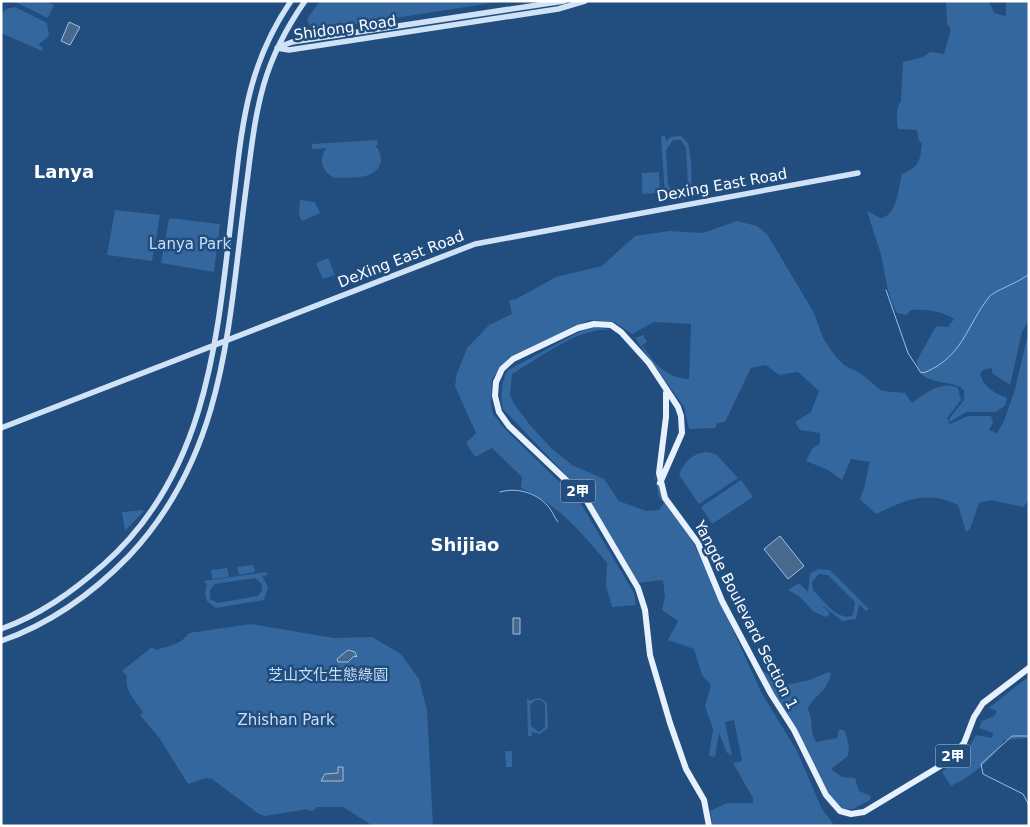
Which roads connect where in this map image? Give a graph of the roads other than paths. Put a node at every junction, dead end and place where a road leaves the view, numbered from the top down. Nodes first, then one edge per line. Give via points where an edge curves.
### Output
1 (291, 1) edge
2 (305, 1) edge
3 (564, 1) edge
4 (585, 1) edge
5 (277, 48) junction
6 (858, 173) dead end
7 (226, 340) junction
8 (214, 345) junction
9 (666, 392) junction
10 (1, 428) edge
11 (660, 483) junction
12 (1, 629) edge
13 (1, 641) edge
14 (1029, 668) edge
15 (709, 826) edge

1 - 8 street via 259,58 245,107
2 - 5 street
3 - 5 street, Shidong Road via 292,42
4 - 5 street, Shidong Road via 558,9 402,33 289,50
5 - 7 street via 256,110
6 - 7 street, DeXing East Road via 482,242
7 - 8 street
7 - 13 street via 204,436 186,477 155,527 122,563 77,602 34,627
8 - 10 street
8 - 12 street via 193,433 173,477 150,512 127,542 82,583 35,614
9 - 11 main road, Yangde Boulevard Section 1 / 2甲
9 - 11 main road, 2甲 via 678,407 683,424
9 - 15 main road, 2甲 via 628,338 611,325 594,324 578,328 513,359 502,369 496,382 495,396 499,412 509,426 585,498 638,588 645,610 650,655 672,730 686,769 704,800
11 - 14 main road, Yangde Boulevard Section 1 / 2甲 via 665,498 698,543 722,601 771,694 794,730 826,795 840,810 851,814 864,812 947,762 964,743 983,703

